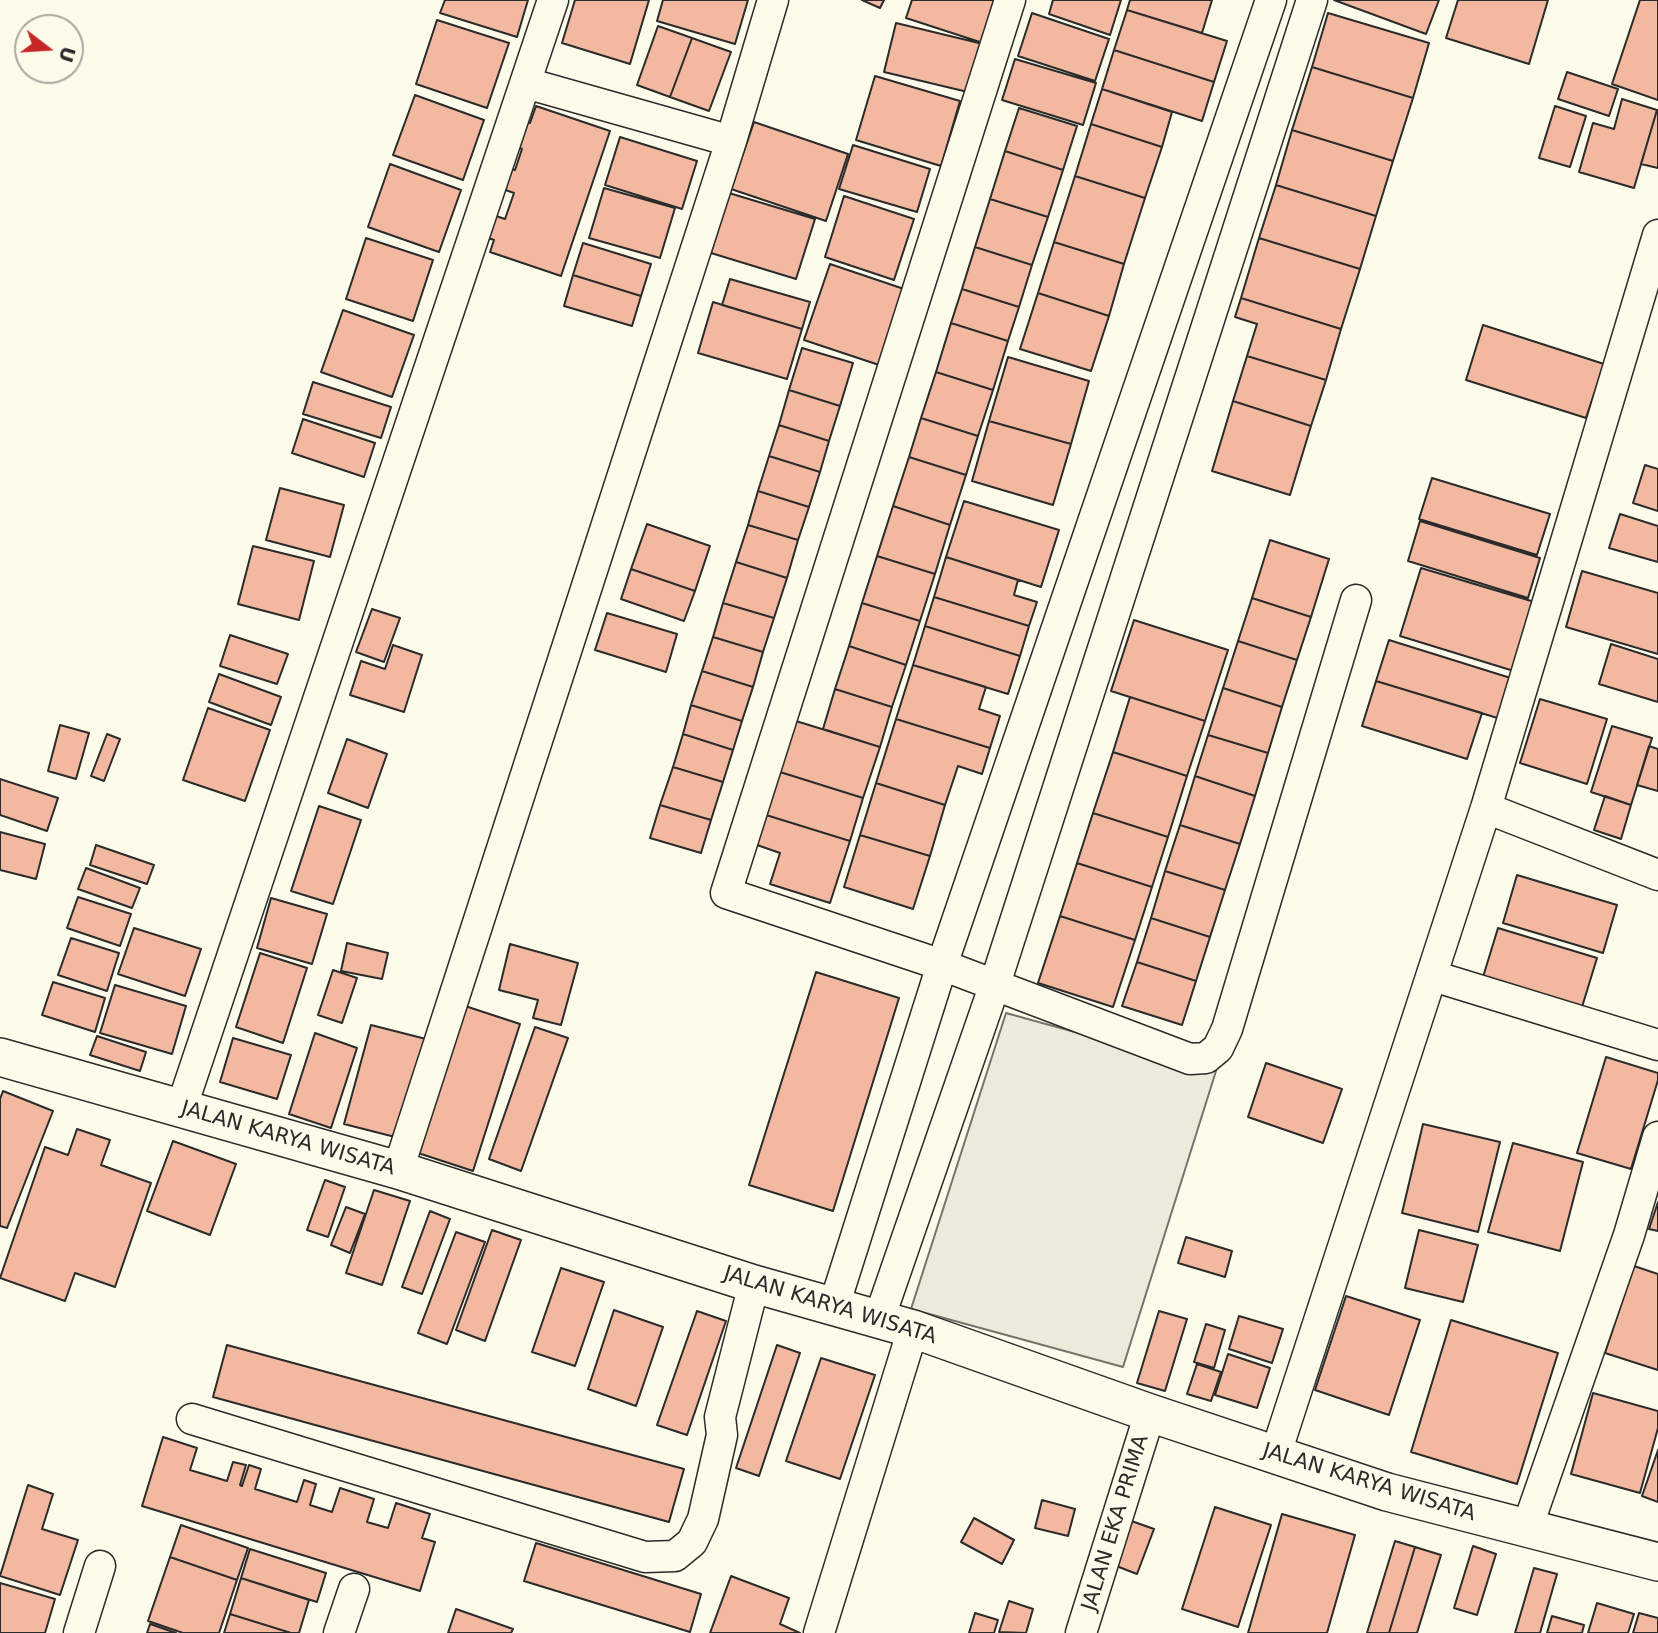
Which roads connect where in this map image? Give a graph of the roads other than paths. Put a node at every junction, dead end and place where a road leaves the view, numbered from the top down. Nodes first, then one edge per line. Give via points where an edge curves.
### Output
1 (553, 0) edge
2 (773, 0) edge
3 (1010, 0) edge
4 (1271, 0) edge
5 (1312, 0) edge
6 (526, 83) junction
7 (731, 141) junction
8 (1658, 235) edge
9 (1356, 600) dead end
10 (1486, 808) junction
11 (1658, 875) edge
12 (942, 965) junction
13 (1433, 976) junction
14 (995, 984) junction
15 (1658, 1045) edge
16 (0, 1057) edge
17 (181, 1109) junction
18 (1658, 1137) edge
19 (398, 1170) junction
20 (763, 1287) junction
21 (834, 1306) junction
22 (879, 1320) junction
23 (913, 1329) junction
24 (1150, 1413) junction
25 (192, 1419) dead end
26 (1275, 1456) junction
27 (1527, 1528) junction
28 (1658, 1562) edge
29 (100, 1566) dead end
30 (354, 1588) dead end
31 (79, 1633) edge
32 (339, 1633) edge
33 (819, 1633) edge
34 (1081, 1633) edge

1 - 6 street
2 - 7 street
3 - 12 street via 726,893
4 - 12 street
5 - 14 street
6 - 7 street
6 - 17 street
7 - 19 street
8 - 10 street
9 - 14 street via 1218,1048 1206,1058 1190,1059
10 - 11 street
10 - 13 street
12 - 14 street
12 - 21 street
13 - 15 street
13 - 26 street
14 - 22 street
16 - 17 street, JALAN KARYA WISATA
17 - 19 street, JALAN KARYA WISATA
18 - 27 street via 1629,1235
19 - 20 street, JALAN KARYA WISATA
20 - 21 street, JALAN KARYA WISATA
20 - 25 street via 735,1420 722,1435 703,1518 692,1542 675,1556 645,1557
21 - 22 street, JALAN KARYA WISATA
22 - 23 street, JALAN KARYA WISATA
23 - 24 street, JALAN KARYA WISATA
23 - 33 street
24 - 26 street, JALAN KARYA WISATA
24 - 34 street, JALAN EKA PRIMA
26 - 27 street, JALAN KARYA WISATA via 1387,1492
27 - 28 street, JALAN KARYA WISATA
29 - 31 street
30 - 32 street

